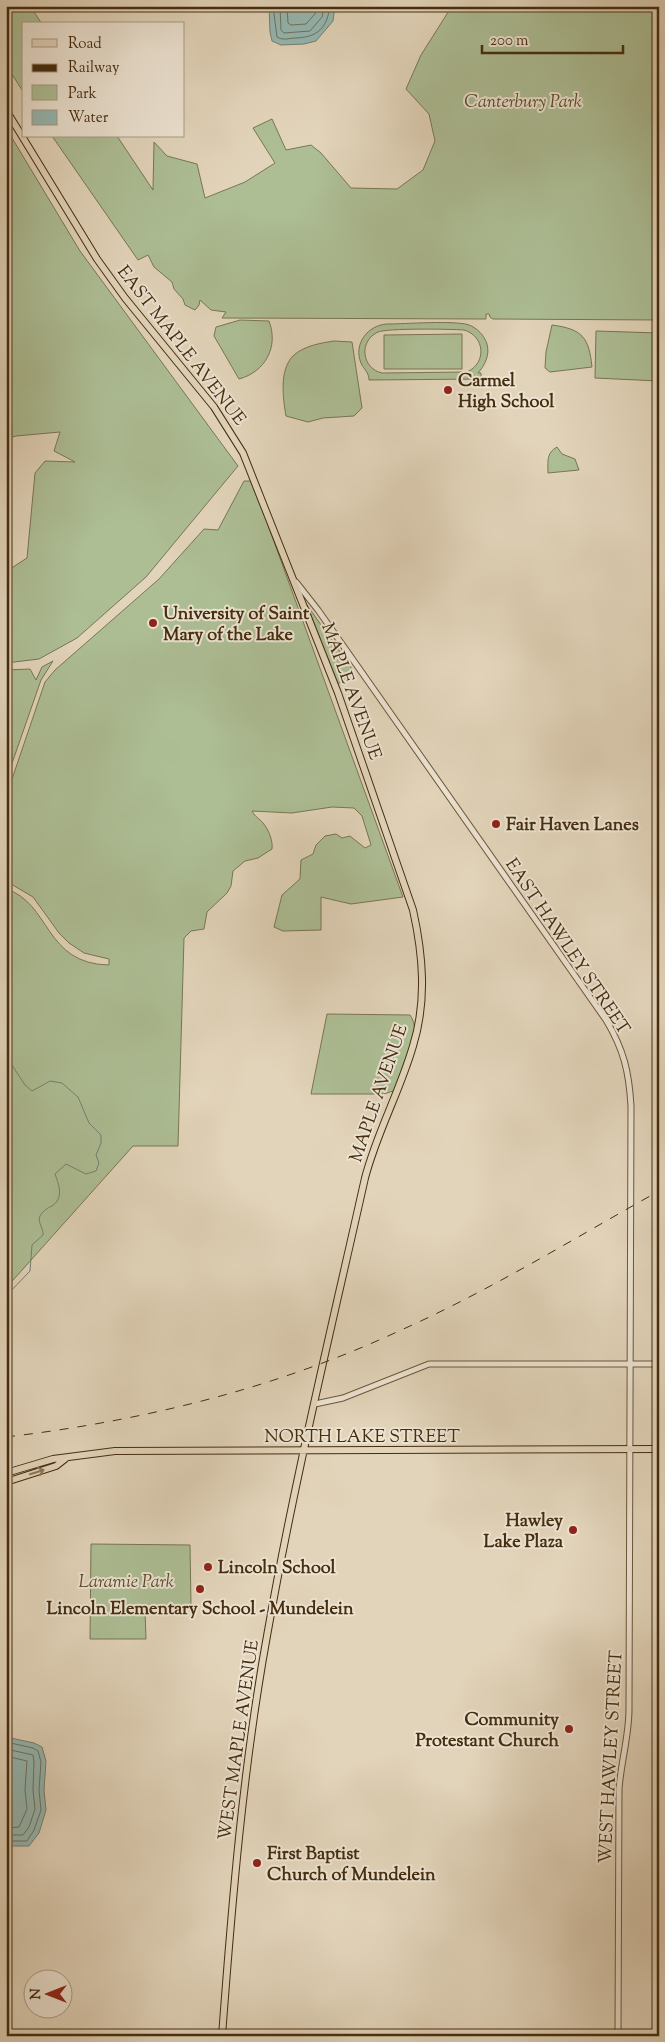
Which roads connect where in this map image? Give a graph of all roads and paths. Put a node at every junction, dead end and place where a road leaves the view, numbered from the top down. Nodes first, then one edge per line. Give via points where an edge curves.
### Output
1 (6, 110) edge
2 (22, 137) edge
3 (23, 138) edge
4 (294, 580) junction
5 (629, 1364) junction
6 (659, 1364) edge
7 (315, 1404) junction
8 (629, 1449) junction
9 (659, 1449) edge
10 (304, 1451) junction
11 (66, 1458) junction
12 (6, 1473) edge
13 (6, 1482) edge
14 (222, 2036) edge
15 (618, 2036) edge

1 - 2 main road, EAST MAPLE AVENUE
3 - 4 main road, EAST MAPLE AVENUE via 103,266 229,428 252,472
4 - 5 street, EAST HAWLEY STREET via 606,1020 619,1043 628,1071 631,1098
4 - 7 main road, MAPLE AVENUE via 361,756 414,910 420,936 423,980 414,1044 368,1165
5 - 6 street
5 - 7 street via 429,1364 359,1392
5 - 8 street, EAST HAWLEY STREET
7 - 10 main road, MAPLE AVENUE
8 - 9 main road, NORTH LAKE STREET
8 - 10 main road, NORTH LAKE STREET
8 - 15 street, WEST HAWLEY STREET via 630,1709 619,1789
10 - 11 main road, NORTH LAKE STREET via 115,1451
10 - 14 main road, WEST MAPLE AVENUE via 268,1627 251,1738 238,1844
11 - 12 main road, NORTH LAKE STREET
13 -> 11 main road, NORTH LAKE STREET via 56,1466

